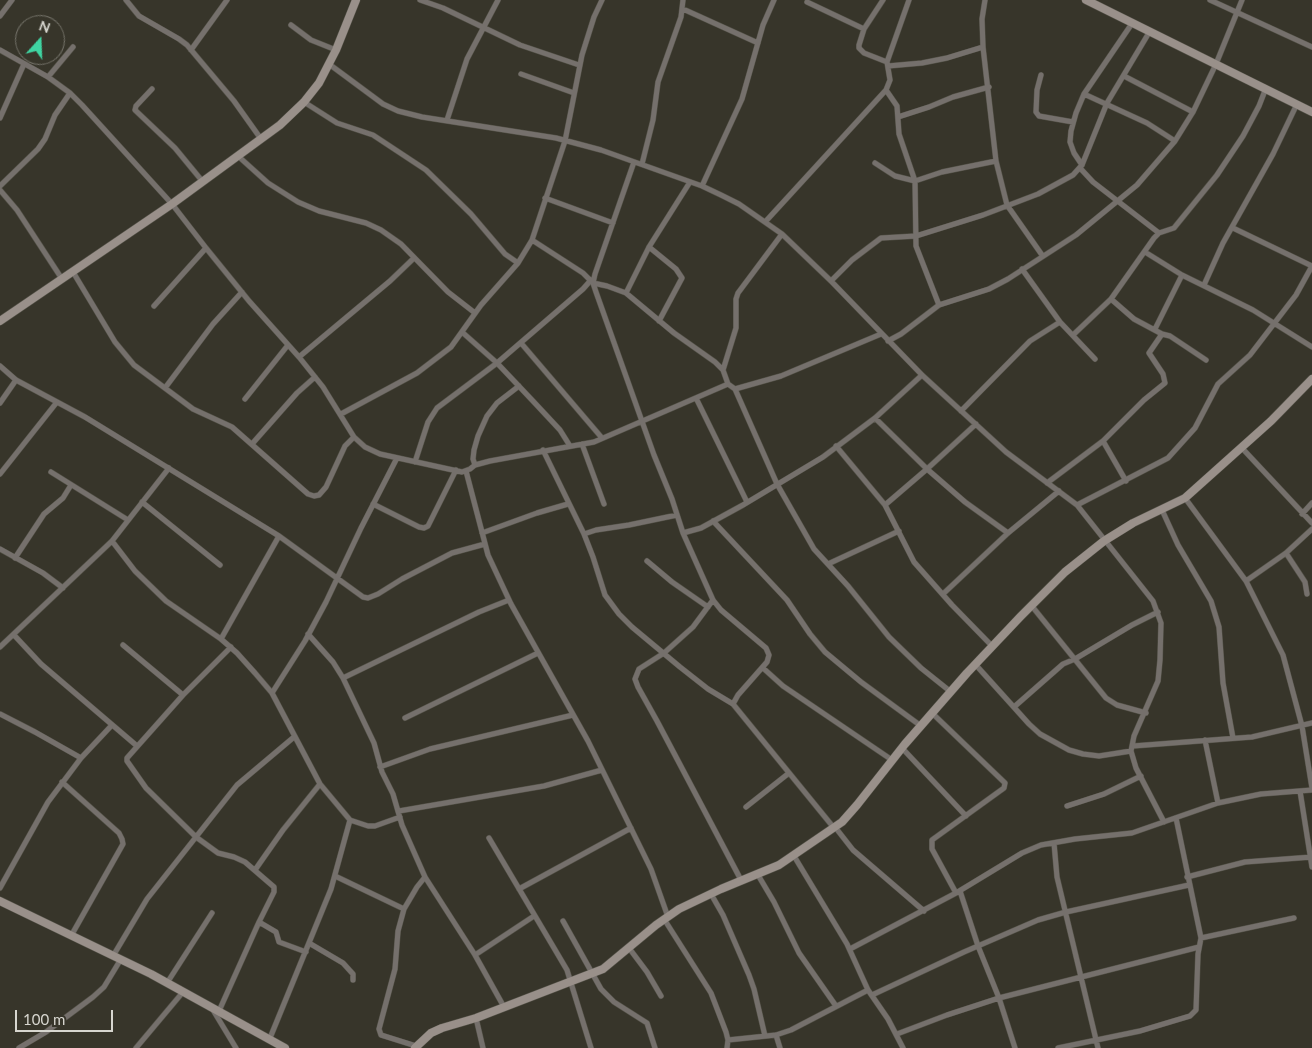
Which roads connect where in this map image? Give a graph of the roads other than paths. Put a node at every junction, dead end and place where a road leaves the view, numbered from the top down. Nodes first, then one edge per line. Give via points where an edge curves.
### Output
1 (12, 0) edge
2 (126, 0) edge
3 (227, 0) edge
4 (356, 0) edge
5 (420, 0) edge
6 (498, 0) edge
7 (602, 0) edge
8 (683, 0) edge
9 (774, 0) edge
10 (883, 0) edge
11 (909, 0) edge
12 (985, 0) edge
13 (1086, 0) edge
14 (1210, 0) edge
15 (1242, 0) edge
16 (807, 2) dead end
17 (683, 9) junction
18 (1237, 12) junction
19 (0, 16) edge
20 (1133, 22) junction
21 (291, 25) dead end
22 (482, 28) junction
23 (864, 29) junction
24 (1150, 31) junction
25 (758, 43) junction
26 (73, 47) dead end
27 (984, 47) junction
28 (1312, 47) edge
29 (0, 50) edge
30 (191, 50) junction
31 (336, 50) junction
32 (15, 59) edge
33 (329, 64) junction
34 (888, 64) junction
35 (1216, 64) junction
36 (24, 65) edge
37 (26, 65) edge
38 (579, 65) junction
39 (521, 74) dead end
40 (1041, 75) dead end
41 (1124, 76) junction
42 (48, 77) junction
43 (989, 87) junction
44 (1266, 88) junction
45 (152, 89) dead end
46 (886, 90) junction
47 (70, 93) junction
48 (574, 93) junction
49 (1084, 94) junction
50 (304, 102) junction
51 (1107, 103) junction
52 (1297, 104) junction
53 (1193, 112) junction
54 (1312, 112) edge
55 (898, 117) junction
56 (0, 118) edge
57 (446, 120) junction
58 (1073, 122) junction
59 (261, 139) junction
60 (565, 141) junction
61 (1175, 141) junction
62 (238, 156) junction
63 (996, 161) junction
64 (634, 162) junction
65 (875, 163) dead end
66 (642, 164) junction
67 (1081, 166) junction
68 (915, 181) junction
69 (203, 182) junction
70 (690, 182) junction
71 (0, 186) edge
72 (702, 186) junction
73 (0, 190) edge
74 (545, 198) junction
75 (1116, 201) junction
76 (172, 204) junction
77 (1007, 204) junction
78 (766, 221) junction
79 (613, 223) junction
80 (1233, 228) junction
81 (1159, 233) junction
82 (782, 234) junction
83 (916, 236) junction
84 (532, 240) junction
85 (649, 247) junction
86 (206, 248) junction
87 (1145, 252) junction
88 (1042, 255) junction
89 (414, 258) junction
90 (518, 263) junction
91 (1022, 269) junction
92 (73, 272) junction
93 (1310, 274) edge
94 (1182, 275) junction
95 (62, 278) junction
96 (592, 281) junction
97 (831, 281) junction
98 (1204, 285) junction
99 (242, 292) junction
100 (626, 293) junction
101 (1112, 299) junction
102 (939, 305) junction
103 (154, 306) dead end
104 (475, 313) junction
105 (0, 321) edge
106 (659, 321) junction
107 (1060, 322) junction
108 (1274, 324) junction
109 (1155, 329) junction
110 (462, 332) junction
111 (881, 334) junction
112 (1162, 334) junction
113 (1073, 335) junction
114 (888, 341) junction
115 (521, 342) junction
116 (288, 345) junction
117 (1312, 347) edge
118 (299, 357) junction
119 (1095, 359) dead end
120 (1206, 360) dead end
121 (497, 363) junction
122 (0, 366) edge
123 (723, 370) junction
124 (922, 375) junction
125 (315, 377) junction
126 (1312, 379) edge
127 (16, 380) junction
128 (728, 384) junction
129 (518, 386) junction
130 (165, 388) junction
131 (736, 389) junction
132 (696, 398) junction
133 (245, 399) dead end
134 (57, 402) junction
135 (0, 403) edge
136 (961, 411) junction
137 (341, 414) junction
138 (875, 418) junction
139 (642, 422) junction
140 (976, 424) junction
141 (354, 437) junction
142 (602, 438) junction
143 (1104, 441) junction
144 (252, 444) junction
145 (582, 444) junction
146 (570, 446) junction
147 (836, 446) junction
148 (1241, 447) junction
149 (543, 450) junction
150 (397, 458) junction
151 (415, 462) junction
152 (475, 465) junction
153 (169, 468) junction
154 (927, 469) junction
155 (456, 470) junction
156 (466, 471) junction
157 (51, 472) dead end
158 (0, 474) edge
159 (1126, 481) junction
160 (777, 484) junction
161 (1047, 484) junction
162 (71, 485) junction
163 (1059, 491) junction
164 (1185, 498) junction
165 (142, 502) junction
166 (748, 502) junction
167 (1312, 502) edge
168 (373, 504) junction
169 (568, 504) junction
170 (604, 504) dead end
171 (885, 504) junction
172 (1077, 505) junction
173 (1162, 510) junction
174 (1302, 514) junction
175 (677, 515) junction
176 (128, 520) junction
177 (713, 521) junction
178 (1312, 524) edge
179 (1312, 529) edge
180 (899, 531) junction
181 (482, 533) junction
182 (584, 534) junction
183 (682, 534) junction
184 (1008, 534) junction
185 (279, 536) junction
186 (112, 541) junction
187 (1104, 541) junction
188 (485, 544) junction
189 (0, 550) edge
190 (1286, 553) junction
191 (15, 558) junction
192 (647, 561) dead end
193 (828, 564) junction
194 (220, 565) dead end
195 (338, 578) junction
196 (1246, 581) junction
197 (63, 588) junction
198 (942, 594) junction
199 (1307, 594) dead end
200 (509, 600) junction
201 (713, 600) junction
202 (1031, 606) junction
203 (708, 607) junction
204 (1158, 612) junction
205 (308, 634) junction
206 (14, 635) junction
207 (221, 639) junction
208 (1, 644) edge
209 (123, 645) dead end
210 (231, 647) junction
211 (993, 647) junction
212 (538, 653) junction
213 (664, 653) junction
214 (1075, 659) junction
215 (975, 664) junction
216 (763, 668) junction
217 (342, 678) junction
218 (951, 692) junction
219 (272, 693) junction
220 (183, 695) junction
221 (733, 704) junction
222 (1014, 707) junction
223 (932, 713) junction
224 (1146, 713) junction
225 (0, 714) edge
226 (573, 715) junction
227 (405, 718) dead end
228 (1312, 723) edge
229 (112, 725) junction
230 (921, 726) junction
231 (1302, 726) junction
232 (294, 736) junction
233 (1233, 738) junction
234 (1205, 740) junction
235 (137, 746) junction
236 (902, 748) junction
237 (1132, 748) junction
238 (81, 758) junction
239 (892, 760) junction
240 (380, 767) junction
241 (602, 770) junction
242 (788, 773) junction
243 (1140, 776) junction
244 (62, 782) junction
245 (320, 784) junction
246 (1312, 789) edge
247 (1300, 791) junction
248 (1218, 803) junction
249 (746, 806) dead end
250 (1066, 806) dead end
251 (399, 814) junction
252 (966, 816) junction
253 (1176, 818) junction
254 (350, 820) junction
255 (1164, 822) junction
256 (834, 827) junction
257 (631, 828) junction
258 (196, 836) junction
259 (489, 838) dead end
260 (1054, 843) junction
261 (794, 856) junction
262 (1311, 857) edge
263 (1312, 867) edge
264 (255, 870) junction
265 (758, 875) junction
266 (335, 876) junction
267 (1187, 876) junction
268 (425, 877) junction
269 (742, 880) junction
270 (1189, 885) junction
271 (0, 888) edge
272 (519, 889) junction
273 (958, 892) junction
274 (711, 894) junction
275 (0, 901) edge
276 (404, 909) junction
277 (924, 911) junction
278 (1066, 912) junction
279 (212, 913) dead end
280 (534, 916) junction
281 (666, 918) junction
282 (1294, 918) dead end
283 (259, 922) junction
284 (563, 922) dead end
285 (71, 936) junction
286 (1200, 938) junction
287 (310, 943) junction
288 (978, 946) junction
289 (1199, 947) junction
290 (629, 948) junction
291 (850, 949) junction
292 (306, 952) junction
293 (475, 955) junction
294 (117, 958) junction
295 (592, 973) junction
296 (1082, 976) junction
297 (353, 980) dead end
298 (571, 981) junction
299 (167, 983) junction
300 (868, 990) junction
301 (183, 992) junction
302 (872, 995) junction
303 (661, 996) dead end
304 (999, 998) junction
305 (836, 1006) junction
306 (212, 1007) junction
307 (504, 1007) junction
308 (219, 1011) junction
309 (476, 1018) junction
310 (897, 1034) junction
311 (776, 1035) junction
312 (764, 1036) junction
313 (270, 1038) junction
314 (728, 1040) junction
315 (1097, 1041) junction
316 (140, 1047) edge
317 (416, 1047) edge
318 (19, 1048) edge
319 (236, 1048) edge
320 (285, 1048) edge
321 (483, 1048) edge
322 (591, 1048) edge
323 (655, 1048) edge
324 (727, 1048) edge
325 (780, 1048) edge
326 (904, 1048) edge
327 (1015, 1048) edge
328 (1058, 1048) edge
329 (1098, 1048) edge

1 - 19 street
2 - 30 street via 139,16 179,39
3 - 30 street
4 - 31 street
5 - 22 street
6 - 22 street
7 - 38 street
8 - 17 street
9 - 25 street
10 - 23 street
11 - 34 street
12 - 27 street via 982,19
13 - 20 street
14 - 18 street
15 - 18 street
16 - 23 street
17 - 25 street
17 - 66 street via 658,82
18 - 28 street
18 - 35 street
20 - 24 street
20 - 49 street
21 - 31 street via 311,40
22 - 38 street
22 - 57 street via 467,59
23 - 34 street via 859,48
24 - 35 street
24 - 41 street
25 - 72 street via 742,100
26 - 42 street
27 - 34 street via 922,63
27 - 43 street
29 - 32 street
30 - 59 street
31 - 33 street
33 - 50 street
33 - 57 street via 383,104 398,111
34 - 46 street via 890,80
35 - 44 street
35 - 53 street
36 - 56 street
37 - 42 street
38 - 48 street
39 - 48 street
40 - 58 street via 1036,112 1039,116
41 - 51 street
41 - 53 street
42 - 47 street
43 - 55 street
43 - 63 street
44 - 52 street
44 - 81 street via 1243,136 1217,175 1174,228
45 - 69 street via 135,110 175,148
46 - 55 street via 898,106
46 - 78 street
47 - 71 street via 55,114 38,149
47 - 76 street
48 - 60 street
49 - 51 street
49 - 58 street
50 - 59 street
50 - 90 street via 337,123 373,136 426,170 471,214 505,254
51 - 61 street
51 - 67 street
52 - 54 street
52 - 80 street
53 - 61 street
55 - 68 street via 899,134
57 - 60 street
58 - 67 street via 1070,142
59 - 62 street
60 - 64 street
60 - 74 street
61 - 75 street via 1137,185
62 - 69 street
62 - 89 street via 268,183 298,202 381,230
63 - 68 street
63 - 77 street
64 - 66 street
64 - 79 street
65 - 68 street via 895,176
66 - 70 street
67 - 75 street via 1093,182
67 - 77 street via 1073,175 1038,194
68 - 83 street
69 - 76 street
70 - 72 street
70 - 85 street
72 - 78 street
73 - 95 street
74 - 79 street
74 - 84 street
75 - 81 street
75 - 88 street via 1076,235
76 - 86 street
76 - 92 street
77 - 83 street
77 - 88 street
78 - 82 street
79 - 96 street
80 - 93 street via 1312,266
80 - 98 street
81 - 87 street
82 - 97 street
82 - 123 street via 738,293 736,328
83 - 97 street via 881,238
83 - 102 street via 916,246
84 - 90 street
84 - 96 street
85 - 100 street
85 - 106 street via 682,278
86 - 99 street
86 - 103 street
87 - 94 street
87 - 101 street
88 - 91 street
89 - 104 street
89 - 118 street
90 - 104 street
91 - 102 street via 988,289
91 - 107 street
92 - 95 street
92 - 130 street via 124,354
93 - 108 street
94 - 98 street
94 - 109 street
95 - 105 street
96 - 100 street
96 - 115 street
96 - 139 street
97 - 111 street
98 - 108 street
99 - 116 street
99 - 130 street via 213,324
100 - 106 street
101 - 109 street via 1134,319
101 - 113 street
102 - 114 street
104 - 110 street
106 - 123 street
107 - 113 street
107 - 136 street via 1030,341
108 - 117 street
108 - 159 street via 1250,355 1218,384 1195,428 1178,449
109 - 112 street
110 - 121 street
110 - 137 street via 451,348 417,373
111 - 114 street
111 - 131 street via 781,376
112 - 120 street
112 - 143 street via 1149,354 1163,374 1165,383
113 - 119 street
114 - 124 street
115 - 121 street
115 - 142 street
116 - 118 street
116 - 133 street
118 - 125 street
121 - 129 street
121 - 151 street via 437,408 428,422
122 - 127 street
123 - 128 street
124 - 136 street
124 - 138 street
125 - 137 street
125 - 144 street
126 - 148 street
127 - 134 street
127 - 135 street
128 - 131 street
128 - 132 street
129 - 146 street via 560,430
129 - 152 street via 487,416 474,450
130 - 144 street via 193,409 232,427
131 - 160 street
132 - 139 street
132 - 166 street
134 - 153 street
134 - 158 street
136 - 140 street
137 - 141 street
138 - 147 street
138 - 154 street
139 - 142 street
139 - 175 street
140 - 154 street
140 - 161 street
141 - 144 street via 345,446 326,487 314,496
141 - 150 street via 365,447
142 - 145 street
143 - 159 street
143 - 161 street
145 - 146 street
145 - 170 street
146 - 149 street
147 - 160 street
147 - 171 street
148 - 164 street
148 - 174 street
149 - 152 street
149 - 169 street
150 - 151 street
150 - 168 street
151 - 155 street
152 - 156 street
153 - 165 street
153 - 185 street
154 - 171 street
154 - 184 street via 964,502
155 - 156 street
155 - 168 street via 428,526 424,528
156 - 181 street
157 - 162 street
159 - 172 street
160 - 166 street
160 - 193 street via 814,549
161 - 163 street
162 - 176 street
162 - 191 street via 63,498 44,514
163 - 172 street
163 - 184 street
164 - 173 street
164 - 196 street
165 - 176 street
165 - 194 street
166 - 177 street
167 - 174 street
168 - 195 street
169 - 181 street
169 - 182 street
171 - 180 street
172 - 187 street
173 - 187 street
173 - 233 street via 1210,601 1219,627 1223,683
174 - 178 street
175 - 182 street
175 - 183 street
176 - 186 street
177 - 183 street
177 - 230 street via 787,600 825,652
179 - 190 street
180 - 193 street
180 - 198 street via 914,562
181 - 188 street
182 - 213 street via 605,595 632,627
183 - 201 street
184 - 198 street
185 - 195 street
185 - 207 street
186 - 197 street
186 - 207 street via 135,571 166,601
187 - 202 street
187 - 204 street via 1153,601
188 - 195 street via 452,553 368,598
188 - 200 street
189 - 191 street
190 - 196 street
190 - 199 street via 1305,582
191 - 197 street
192 - 203 street
193 - 218 street via 889,637
195 - 205 street
196 - 231 street via 1283,655
197 - 206 street
198 - 211 street
200 - 212 street
200 - 217 street
201 - 203 street
201 - 216 street via 766,648 769,655
202 - 211 street
202 - 214 street
203 - 213 street via 693,627
204 - 214 street
204 - 224 street via 1161,623 1158,681
205 - 217 street via 333,662
205 - 219 street
206 - 208 street
206 - 229 street via 41,664
207 - 210 street
209 - 220 street
210 - 219 street
210 - 220 street
211 - 215 street
212 - 226 street
212 - 227 street
213 - 221 street via 708,689
213 - 269 street via 639,669 635,679
214 - 222 street via 1063,664
214 - 224 street via 1111,702
215 - 218 street
215 - 222 street
216 - 221 street
216 - 239 street via 783,686
217 - 240 street via 374,743
218 - 223 street
219 - 232 street
220 - 235 street
221 - 242 street
222 - 237 street via 1040,734 1069,750 1099,756
223 - 230 street
223 - 252 street via 1005,783 1004,788
224 - 237 street via 1134,736
225 - 238 street
226 - 240 street via 430,749
226 - 241 street
228 - 231 street
229 - 235 street
229 - 238 street
230 - 236 street
231 - 233 street
231 - 246 street
232 - 245 street
232 - 258 street via 237,785
233 - 234 street
234 - 237 street
234 - 248 street
235 - 258 street via 127,756 127,761 146,788
236 - 239 street
236 - 252 street
237 - 243 street
238 - 244 street
239 - 256 street via 850,813
240 - 251 street
241 - 251 street via 544,786
241 - 257 street
242 - 249 street
242 - 256 street
243 - 250 street via 1104,794
243 - 255 street
244 - 271 street
244 - 285 street via 119,833 123,844
245 - 254 street
245 - 264 street
246 - 247 street
247 - 248 street via 1260,794
247 - 262 street
248 - 253 street
251 - 254 street via 375,826
251 - 268 street
252 - 273 street via 932,840 932,848
253 - 255 street
253 - 267 street
254 - 266 street
255 - 260 street via 1132,833
256 - 261 street
256 - 277 street via 853,850
257 - 272 street
257 - 281 street via 651,869
258 - 264 street via 218,853 234,856
258 - 294 street via 147,899
259 - 272 street
260 - 273 street via 1022,853
260 - 278 street via 1057,877
261 - 265 street
261 - 291 street
262 - 263 street
262 - 267 street via 1245,862
264 - 283 street via 275,890
265 - 269 street
265 - 305 street via 799,953
266 - 276 street
266 - 287 street
267 - 270 street
268 - 276 street
268 - 293 street
269 - 274 street
270 - 278 street
270 - 286 street
272 - 280 street
273 - 277 street
273 - 288 street
274 - 281 street
274 - 312 street via 749,975
275 - 285 street
276 - 317 street via 398,931 395,969 379,1032
277 - 291 street
278 - 288 street via 1038,920
278 - 296 street
279 - 299 street
280 - 293 street
280 - 298 street
281 - 290 street
281 - 314 street via 711,993
282 - 286 street
283 - 292 street via 276,932 279,942
283 - 308 street
284 - 295 street
285 - 294 street
286 - 289 street
287 - 292 street
287 - 297 street via 343,963 353,974
288 - 302 street
288 - 304 street
289 - 296 street
289 - 315 street via 1194,1013
290 - 295 street via 611,964
290 - 303 street
291 - 300 street
292 - 313 street
293 - 307 street
294 - 299 street
294 - 318 street via 104,987 46,1032
295 - 298 street
295 - 323 street via 610,999 647,1023
296 - 304 street
296 - 315 street
298 - 307 street
298 - 322 street
299 - 301 street
300 - 302 street
300 - 305 street
301 - 306 street
301 - 316 street
302 - 310 street
304 - 310 street
304 - 327 street
305 - 311 street
306 - 308 street
306 - 319 street
307 - 309 street
308 - 313 street
309 - 317 street via 442,1028
309 - 321 street
310 - 326 street
311 - 312 street
311 - 325 street
312 - 314 street
313 - 320 street
314 - 324 street
315 - 328 street
315 - 329 street

